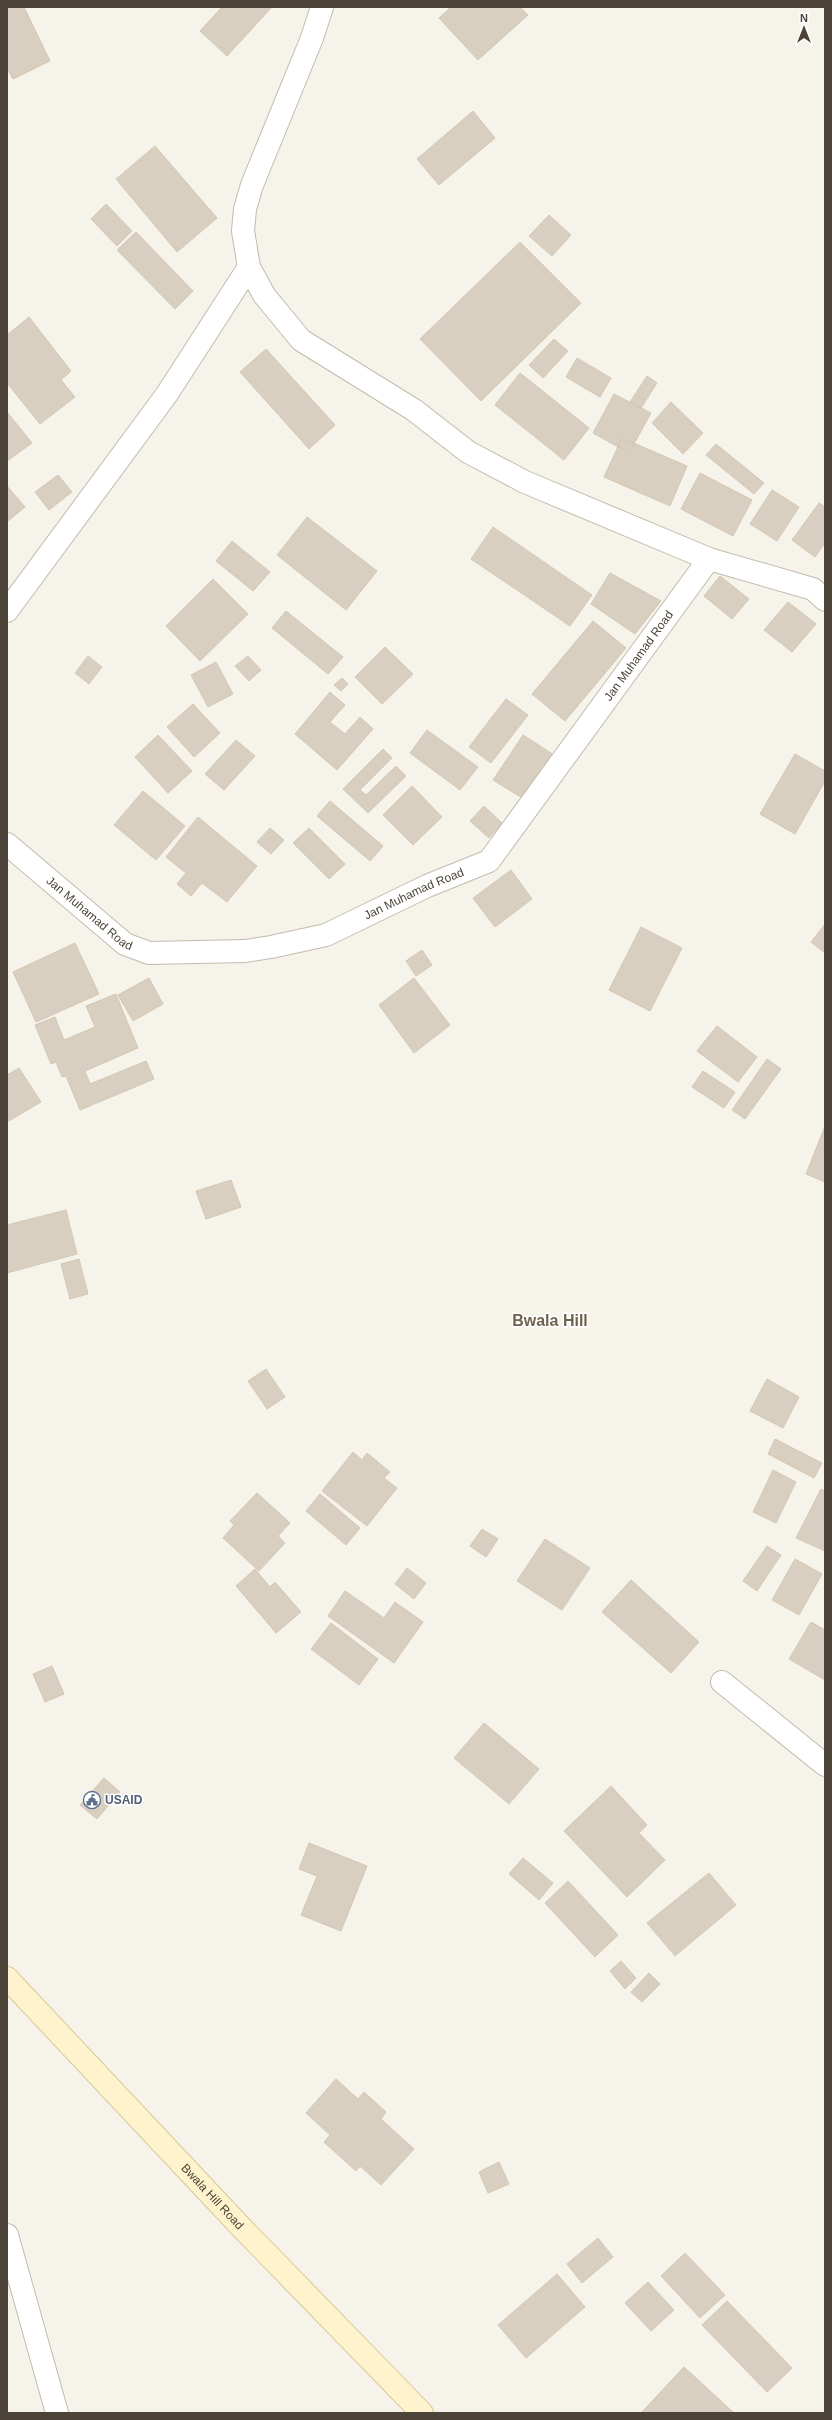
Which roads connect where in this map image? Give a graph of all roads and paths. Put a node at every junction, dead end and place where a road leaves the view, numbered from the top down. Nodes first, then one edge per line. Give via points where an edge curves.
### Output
1 (322, 7) edge
2 (249, 267) junction
3 (708, 559) junction
4 (821, 592) edge
5 (7, 611) edge
6 (7, 844) edge
7 (722, 1682) dead end
8 (825, 1765) edge
9 (7, 1978) edge
10 (7, 2235) edge
11 (57, 2413) edge
12 (422, 2413) edge

1 - 2 street via 312,38 252,185 245,209 243,231
2 - 3 street via 264,296 301,340 414,410 468,452 525,482
2 - 5 street via 167,394
3 - 4 street
3 - 6 street, Jan Muhamad Road via 489,861 427,886 326,935 259,950 149,953 125,944
7 - 8 street
9 - 12 street, Bwala Hill Road via 241,2227
10 - 11 street

